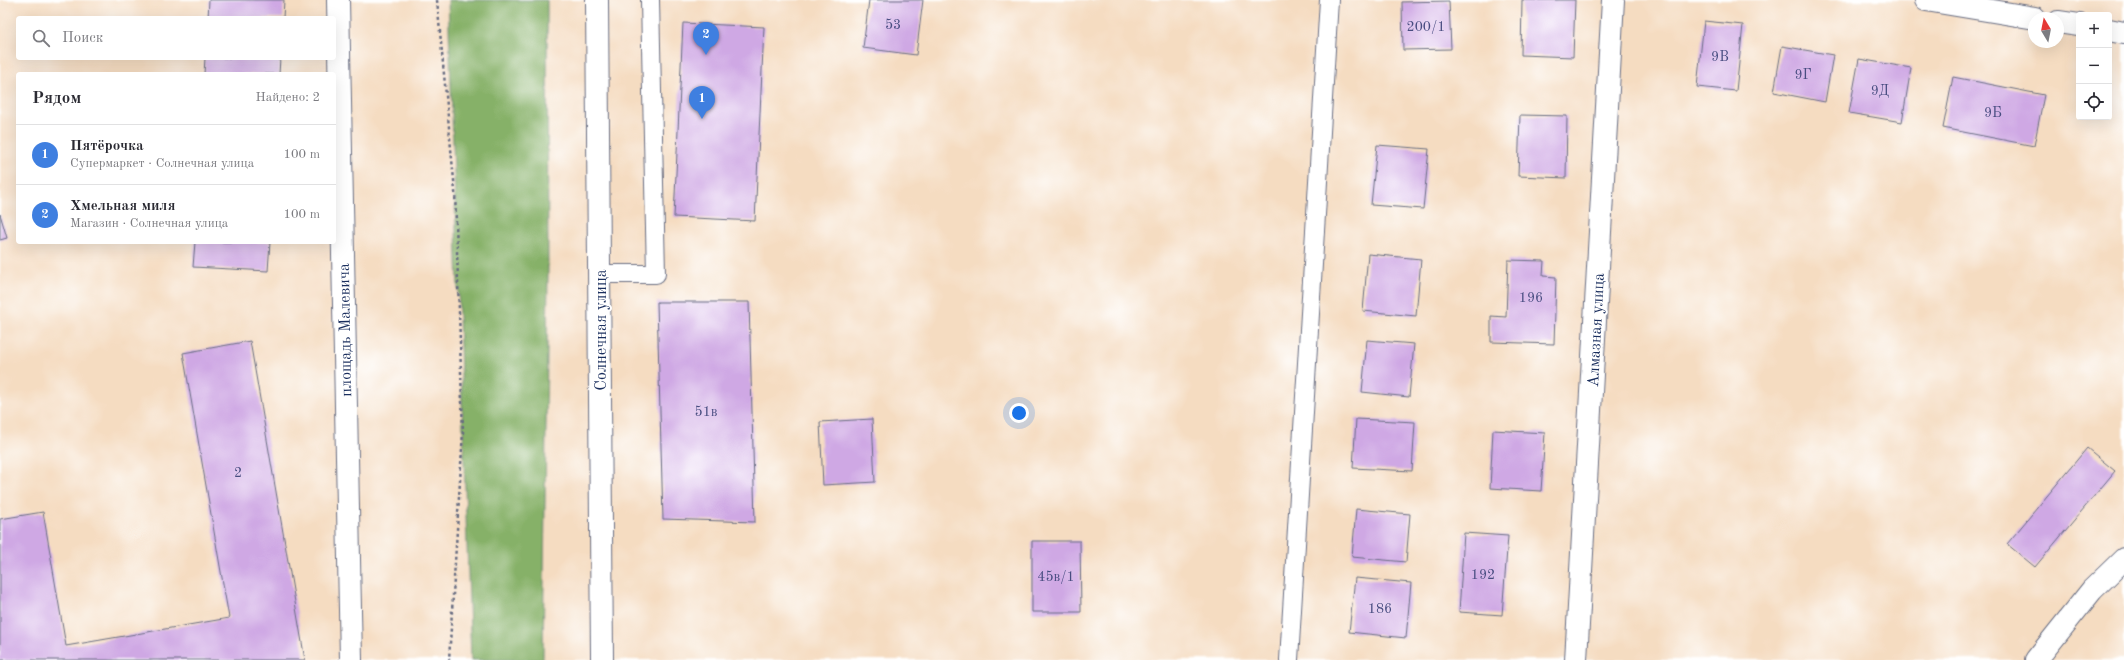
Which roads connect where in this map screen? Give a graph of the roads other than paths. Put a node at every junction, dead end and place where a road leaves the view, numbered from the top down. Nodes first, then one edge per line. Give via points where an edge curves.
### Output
1 (338, 0) edge
2 (597, 0) edge
3 (650, 0) edge
4 (1329, 0) edge
5 (1613, 0) edge
6 (1926, 0) edge
7 (2028, 17) edge
8 (2064, 23) edge
9 (2076, 25) edge
10 (2112, 31) edge
11 (2124, 33) edge
12 (599, 274) junction
13 (2124, 559) edge
14 (351, 660) edge
15 (602, 660) edge
16 (1289, 660) edge
17 (1576, 660) edge
18 (2036, 660) edge

1 - 14 street, площадь Малевича
2 - 12 street, Солнечная улица
3 - 12 lane via 656,274
4 - 16 lane
5 - 17 street, Алмазная улица
6 - 7 street
8 - 9 street
10 - 11 street
12 - 15 street, Солнечная улица
13 - 18 street via 2092,590

